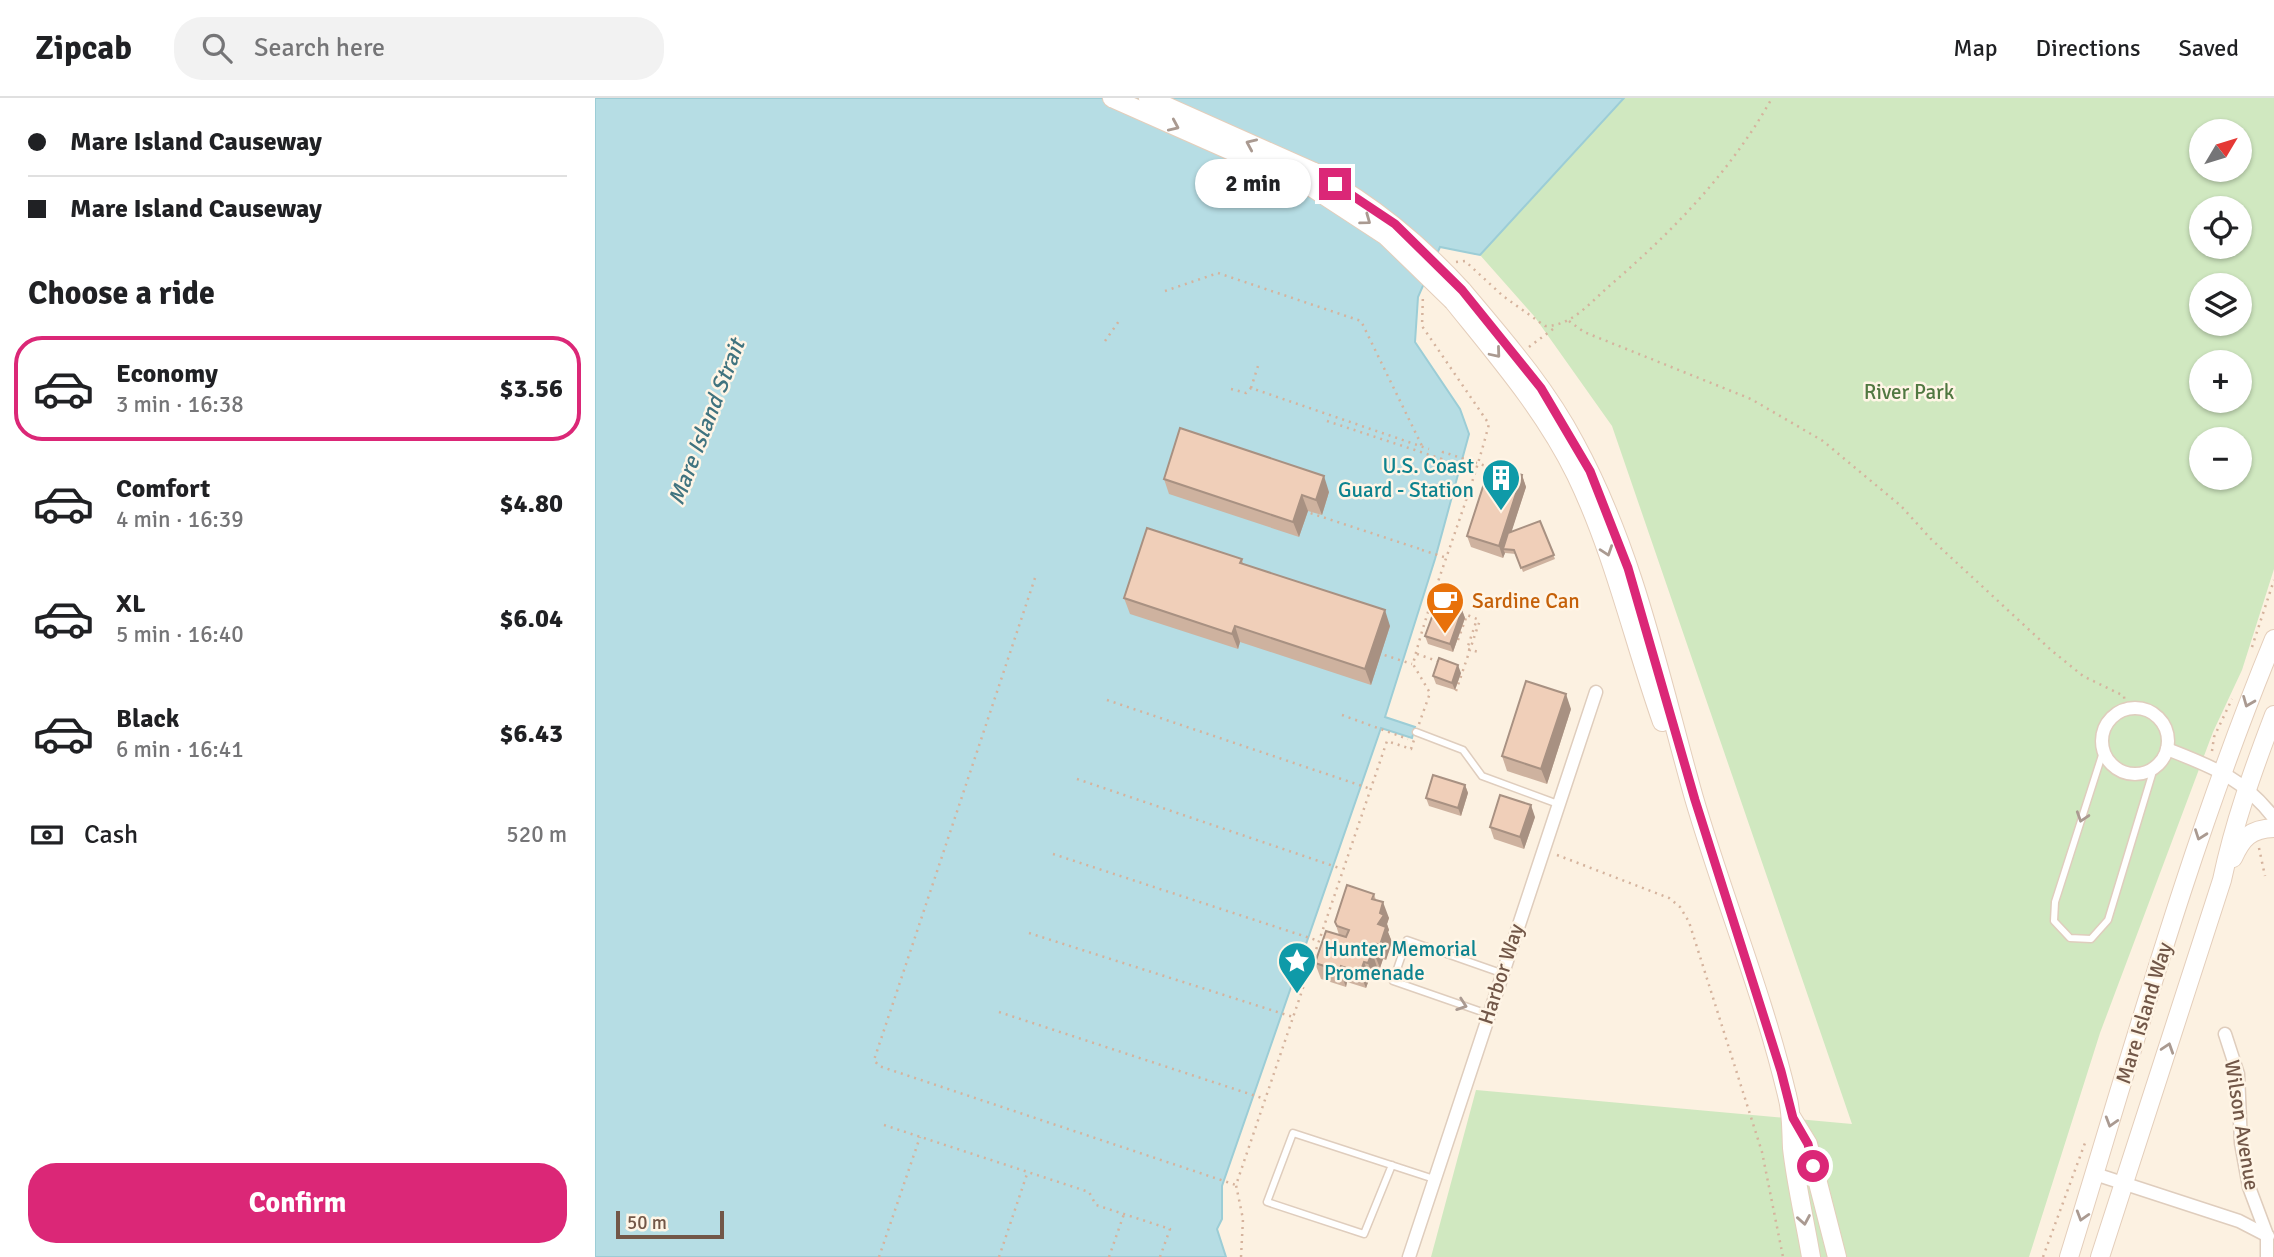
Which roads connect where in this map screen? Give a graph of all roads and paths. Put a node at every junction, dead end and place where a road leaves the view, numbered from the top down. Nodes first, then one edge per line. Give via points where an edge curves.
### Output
1 (1112, 98) edge
2 (1148, 98) edge
3 (1772, 98) edge
4 (1165, 291) dead end
5 (1457, 296) junction
6 (1119, 321) dead end
7 (1422, 326) dead end
8 (1557, 326) dead end
9 (1105, 341) dead end
10 (1517, 356) junction
11 (1258, 366) dead end
12 (1251, 388) junction
13 (1231, 389) dead end
14 (1327, 421) dead end
15 (1422, 446) junction
16 (1429, 449) dead end
17 (1479, 464) junction
18 (1499, 471) edge
19 (1297, 508) edge
20 (1416, 548) junction
21 (1423, 550) dead end
22 (1444, 557) junction
23 (1035, 578) dead end
24 (2274, 580) edge
25 (1480, 620) dead end
26 (2274, 639) edge
27 (1458, 640) dead end
28 (1469, 649) junction
29 (1368, 650) edge
30 (1479, 652) dead end
31 (1415, 653) junction
32 (2248, 659) dead end
33 (1413, 664) junction
34 (1463, 670) junction
35 (1456, 691) dead end
36 (1596, 692) dead end
37 (2235, 692) dead end
38 (1107, 700) dead end
39 (2125, 709) junction
40 (1342, 715) dead end
41 (2274, 715) edge
42 (1416, 732) junction
43 (1413, 741) junction
44 (2167, 749) junction
45 (2103, 752) junction
46 (2215, 767) junction
47 (2154, 768) junction
48 (1077, 779) dead end
49 (2246, 787) junction
50 (1370, 789) junction
51 (1695, 800) junction
52 (1558, 804) junction
53 (2274, 818) edge
54 (2274, 828) edge
55 (2255, 830) junction
56 (1542, 850) junction
57 (1053, 854) dead end
58 (1343, 869) junction
59 (2265, 876) dead end
60 (2222, 880) junction
61 (1029, 933) dead end
62 (1319, 941) junction
63 (1501, 973) junction
64 (999, 1012) dead end
65 (1488, 1014) junction
66 (1293, 1017) junction
67 (2225, 1034) dead end
68 (1265, 1098) junction
69 (1793, 1118) junction
70 (884, 1125) dead end
71 (920, 1137) junction
72 (2089, 1144) dead end
73 (1392, 1165) junction
74 (1027, 1171) junction
75 (2095, 1174) junction
76 (1434, 1179) junction
77 (2125, 1183) junction
78 (1236, 1185) junction
79 (1124, 1214) junction
80 (2271, 1237) edge
81 (879, 1257) edge
82 (999, 1257) edge
83 (1109, 1257) edge
84 (1160, 1257) edge
85 (1241, 1257) edge
86 (1409, 1257) edge
87 (1783, 1257) edge
88 (1811, 1257) edge
89 (1837, 1257) edge
90 (2043, 1257) edge
91 (2069, 1257) edge
92 (2100, 1257) edge
93 (2267, 1257) edge

1 -> 5 main road, bridge via 1328,196 1386,236
5 -> 2 main road, bridge via 1413,239 1356,195
3 - 39 path via 1692,209 1569,321 1584,332 1751,399 1823,441 1901,506 2051,650 2083,676 2124,696
4 - 15 path via 1218,273 1361,321
5 - 10 main road
5 -> 51 main road via 1529,396 1575,474 1602,538 1661,719
6 - 9 path
7 - 17 path via 1489,424
8 - 10 path
10 - 51 main road via 1567,429 1604,500 1651,641
11 - 12 path
12 - 13 path via 1246,393
12 - 15 path
14 - 17 path via 1441,460 1443,452
15 - 16 path
17 - 18 path
17 - 22 path
19 - 20 path
20 - 21 path
20 - 22 path
22 - 31 path
23 - 78 path via 874,1060 879,1066
24 - 32 path
25 - 28 path
26 -> 46 main road
27 - 28 path via 1467,615 1478,619
28 - 30 path
28 - 34 path
29 - 33 path
31 - 33 path
31 - 34 path
33 - 42 path via 1430,693
34 - 35 path
36 - 52 street, Harbor Way
37 - 46 path via 2214,737
38 - 50 path
39 - 44 street via 2139,708 2159,718 2168,736
39 - 45 street via 2104,727
40 - 43 path
41 - 49 main road
42 - 43 path
42 - 52 lane via 1463,750 1482,776
43 - 50 path via 1411,749 1387,741
44 - 46 street
44 - 47 street
45 - 47 street via 2124,772 2143,773
45 -> 47 lane via 2055,902 2054,921 2070,938 2091,939 2108,920
46 - 49 street
46 -> 75 main road, Mare Island Way
48 - 58 path
49 - 53 street
49 - 60 main road, Mare Island Way
50 - 58 path
51 - 69 main road
52 - 56 street, Harbor Way
54 - 55 main road
55 - 59 path
55 - 60 main road via 2242,837
56 - 63 street, Harbor Way
56 - 87 path via 1680,906 1730,1043 1762,1152
57 - 62 path
58 - 62 path
77 -> 60 main road, Mare Island Way
61 - 66 path
62 - 66 path
63 - 65 street, Harbor Way
63 -> 65 lane via 1407,940 1393,981
64 - 68 path
65 - 76 street, Harbor Way
66 - 68 path
67 - 80 street, Wilson Avenue via 2238,1074 2241,1143 2249,1187
68 - 78 path
69 -> 88 main road via 1792,1146
69 - 89 main road via 1808,1144
70 - 71 path
71 - 74 path
71 - 81 path
72 - 90 path via 2085,1143
73 - 73 lane via 1293,1133 1267,1202 1364,1234
73 - 76 lane
74 - 79 path via 1089,1192 1096,1205
74 - 82 path
75 - 77 street
75 -> 91 main road, Mare Island Way
76 - 86 street, Harbor Way
77 - 80 street via 2239,1221
77 - 92 main road, Mare Island Way
78 - 85 path via 1243,1219
79 - 83 path
79 - 84 path via 1170,1229
80 - 93 street, Wilson Avenue

